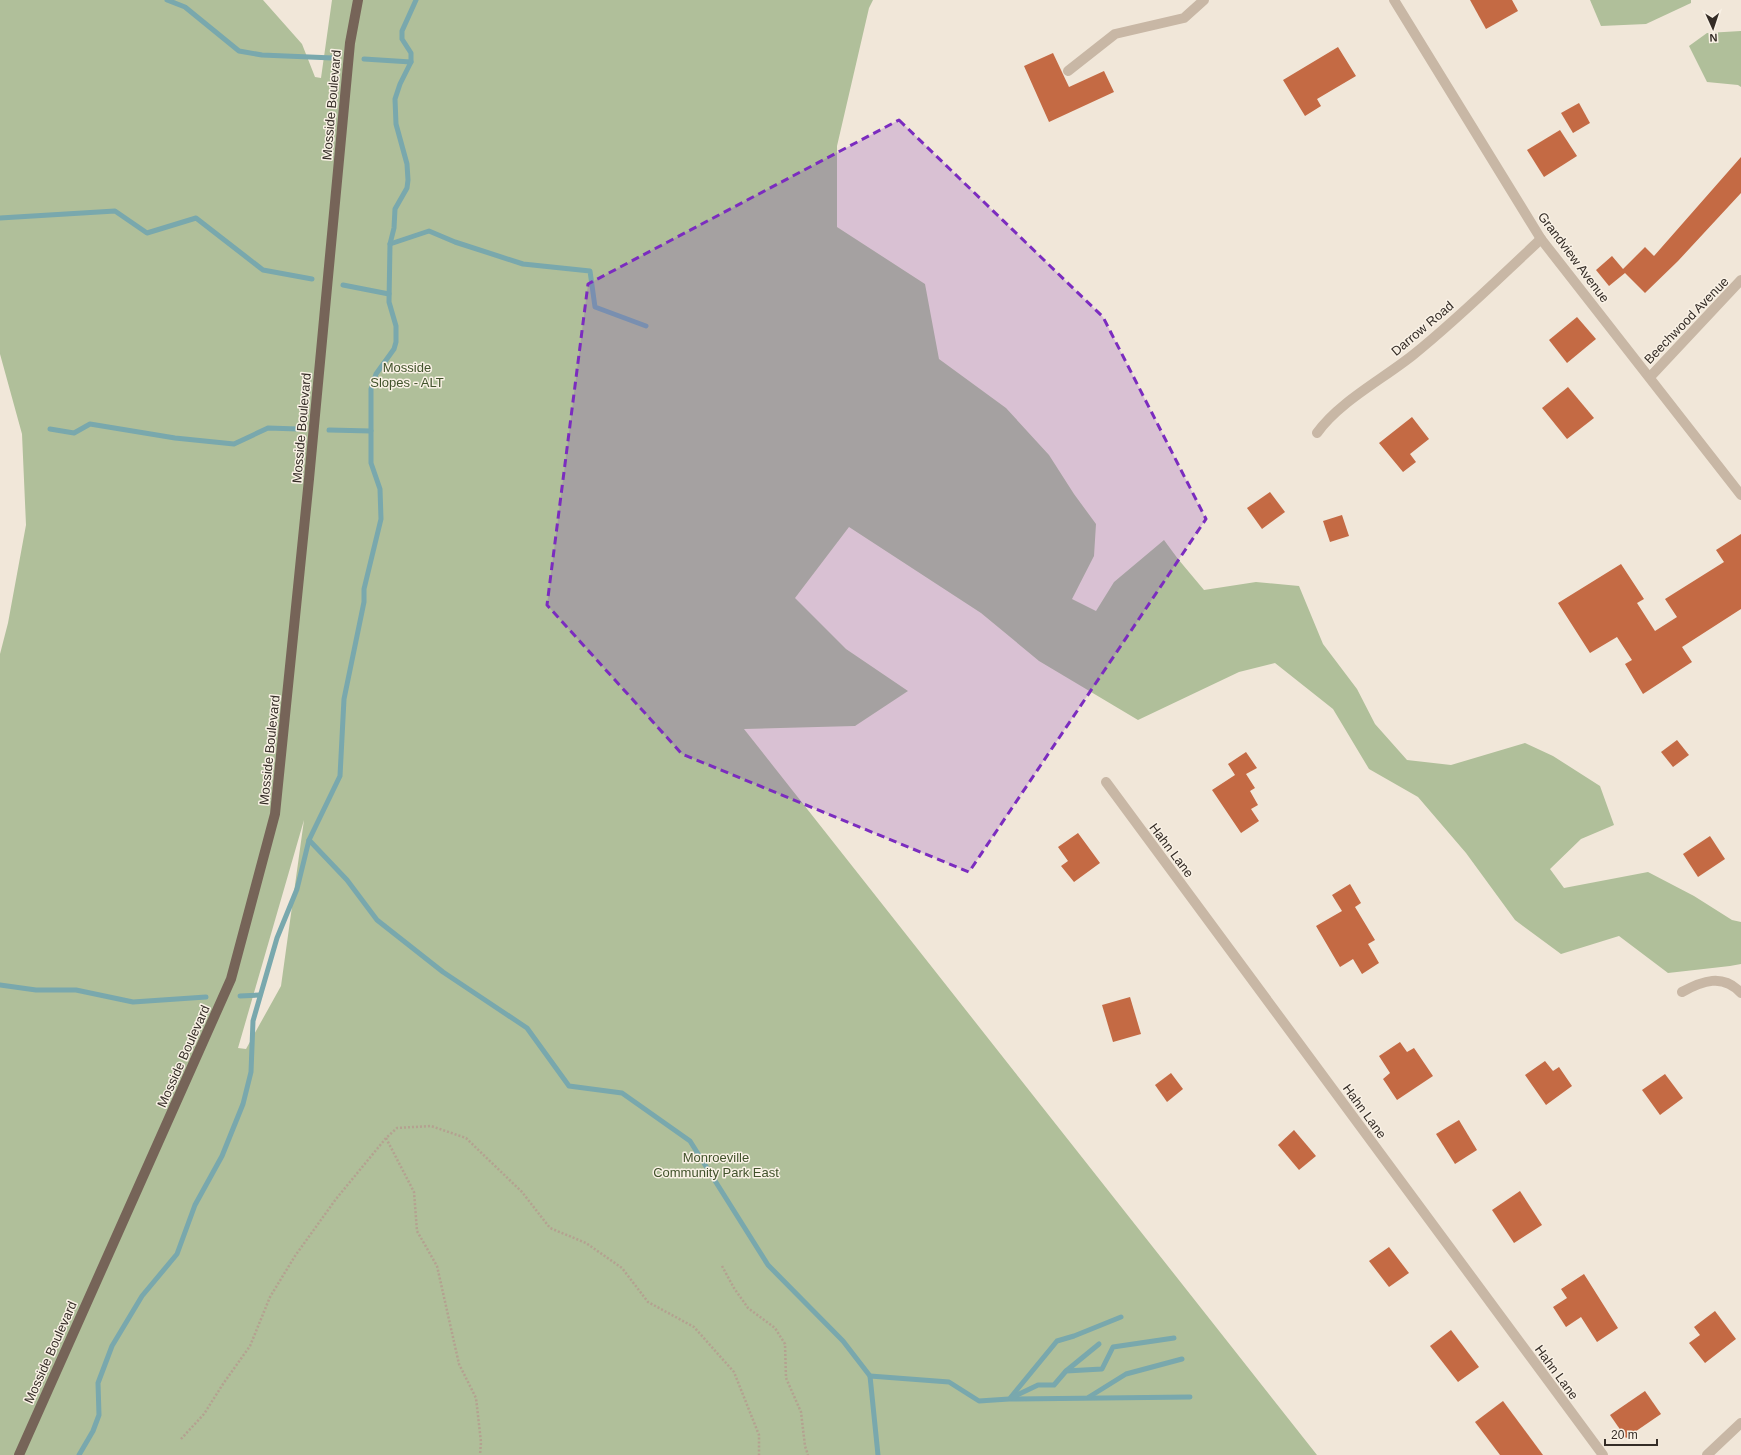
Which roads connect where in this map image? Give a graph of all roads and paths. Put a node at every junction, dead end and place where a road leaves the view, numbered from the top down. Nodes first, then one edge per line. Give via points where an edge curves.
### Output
1 (358, 0) edge
2 (1204, 0) edge
3 (1394, 0) edge
4 (1068, 71) dead end
5 (1541, 239) junction
6 (1741, 280) edge
7 (1650, 377) junction
8 (1317, 432) dead end
9 (1741, 495) edge
10 (1106, 782) dead end
11 (1682, 992) dead end
12 (1741, 993) edge
13 (386, 1138) junction
14 (722, 1266) dead end
15 (1741, 1423) edge
16 (181, 1439) dead end
17 (19, 1455) edge
18 (480, 1455) edge
19 (759, 1455) edge
20 (808, 1455) edge
21 (1603, 1455) edge
22 (1707, 1455) edge

1 - 17 main road, Mosside Boulevard via 350,43 275,814 231,979
2 - 4 street via 1184,18 1115,34
3 - 5 street, Grandview Avenue
5 - 7 street, Grandview Avenue
5 - 8 street, Darrow Road via 1413,355 1332,415
6 - 7 street, Beechwood Avenue
7 - 9 street, Grandview Avenue
10 - 21 street, Hahn Lane
11 - 12 street via 1700,982 1716,981 1732,985
13 - 16 path via 336,1199 295,1256 270,1297 250,1346 204,1414
13 - 18 path via 414,1192 417,1231 437,1266 458,1358 476,1398
13 - 19 path via 396,1128 431,1126 466,1138 522,1192 550,1228 586,1243 622,1268 648,1302 694,1327 734,1372 759,1435
14 - 20 path via 748,1308 775,1328 784,1344 786,1378 801,1412
15 - 22 street

